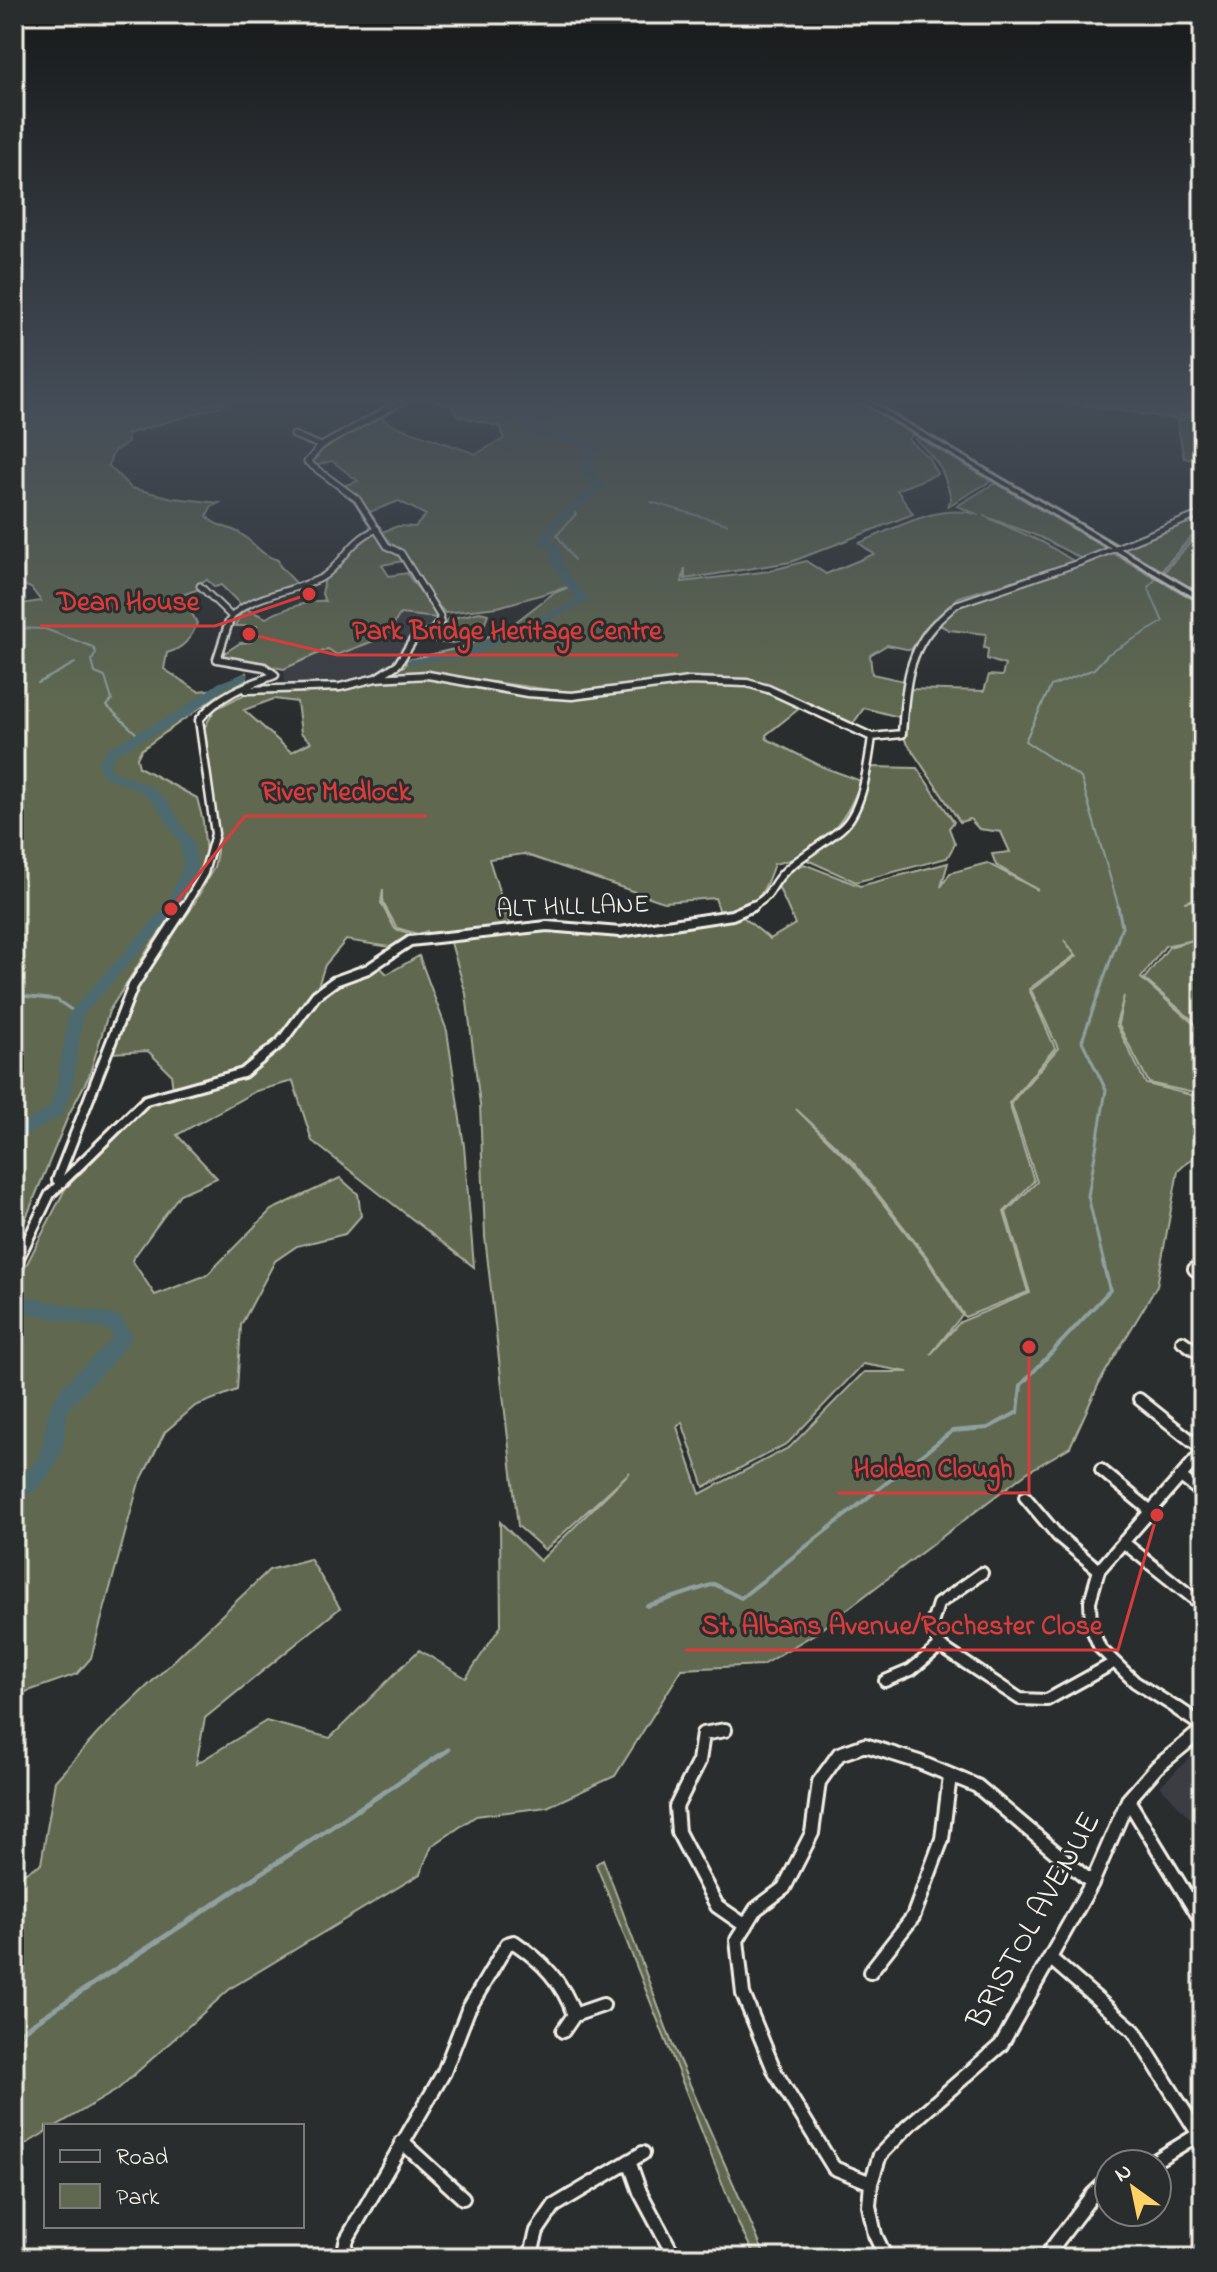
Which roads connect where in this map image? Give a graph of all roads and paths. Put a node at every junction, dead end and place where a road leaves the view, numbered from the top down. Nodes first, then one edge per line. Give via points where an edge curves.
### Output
1 (359, 504) edge
2 (1039, 504) edge
3 (1203, 513) edge
4 (377, 529) junction
5 (1115, 549) junction
6 (200, 586) dead end
7 (1203, 600) edge
8 (231, 616) junction
9 (376, 678) junction
10 (230, 694) junction
11 (872, 737) junction
12 (61, 1182) junction
13 (14, 1269) edge
14 (1182, 1341) dead end
15 (1203, 1356) edge
16 (1139, 1399) dead end
17 (1203, 1450) edge
18 (1101, 1470) dead end
19 (1181, 1477) junction
20 (1203, 1494) edge
21 (1025, 1497) dead end
22 (1151, 1511) junction
23 (1123, 1542) junction
24 (1099, 1570) junction
25 (982, 1573) dead end
26 (1203, 1606) edge
27 (940, 1646) junction
28 (1110, 1665) junction
29 (885, 1681) dead end
30 (1203, 1726) edge
31 (725, 1730) dead end
32 (1203, 1734) edge
33 (950, 1776) junction
34 (1128, 1800) junction
35 (1092, 1883) junction
36 (1203, 1923) edge
37 (746, 1926) junction
38 (1050, 1958) junction
39 (870, 1972) dead end
40 (603, 2005) dead end
41 (574, 2015) junction
42 (563, 2031) dead end
43 (1201, 2137) edge
44 (402, 2142) junction
45 (1173, 2152) edge
46 (643, 2153) dead end
47 (629, 2161) junction
48 (871, 2183) junction
49 (1093, 2194) edge
50 (463, 2198) dead end
51 (1049, 2252) dead end
52 (342, 2258) edge
53 (530, 2258) edge
54 (675, 2258) edge
55 (886, 2258) edge

1 - 4 street
2 - 5 main road
3 - 5 street
4 - 8 street via 359,537 323,577
4 - 9 street via 387,546 401,553 441,619 433,631 413,640 398,664
5 - 7 main road
5 - 11 street via 949,610 916,651 906,681 902,734
6 - 8 street
8 - 10 street via 217,659 276,672
9 - 10 street via 348,686 256,688
9 - 11 street via 428,675 572,696 689,681 747,683
10 - 12 street via 208,708 198,726 213,850 196,891 139,973 118,1017 57,1180
11 - 12 street, ALT HILL LANE via 856,805 844,827 788,868 766,900 753,908 620,932 547,926 410,941 316,995 281,1042 243,1073 146,1100
12 - 13 street
14 - 15 street
16 - 17 street
17 - 19 street
18 - 22 street
19 - 20 street
19 - 22 street
21 - 24 street via 1058,1536
22 - 23 street
23 - 24 street
23 - 26 street
24 - 28 street via 1091,1589 1090,1622
25 - 27 street via 938,1604 931,1627
27 - 28 street via 1020,1699 1047,1700
27 - 29 street via 911,1670
28 - 30 street
31 - 37 street via 703,1734 699,1761 676,1807 678,1832 717,1906
32 - 34 street, BRISTOL AVENUE via 1157,1767
33 - 35 street via 977,1786
33 - 37 street via 865,1745 839,1754 819,1782 812,1833 784,1888 756,1909
33 - 39 street via 942,1839 913,1917
34 - 35 street, BRISTOL AVENUE
34 - 36 street
35 - 38 street, BRISTOL AVENUE
37 - 48 street via 737,1940 743,1994 775,2072 834,2168
38 - 43 street via 1134,2031
38 - 48 street, BRISTOL AVENUE via 1001,2045 891,2143 880,2155
40 - 41 street
41 - 42 street
41 - 44 street via 544,1961 514,1942 507,1944 468,2010 444,2072
43 - 45 street
44 - 50 street
44 - 52 street via 347,2239
46 - 47 street
47 - 53 street via 554,2206 537,2231
47 - 54 street
48 - 55 street, BRISTOL AVENUE via 869,2206
49 - 51 street

